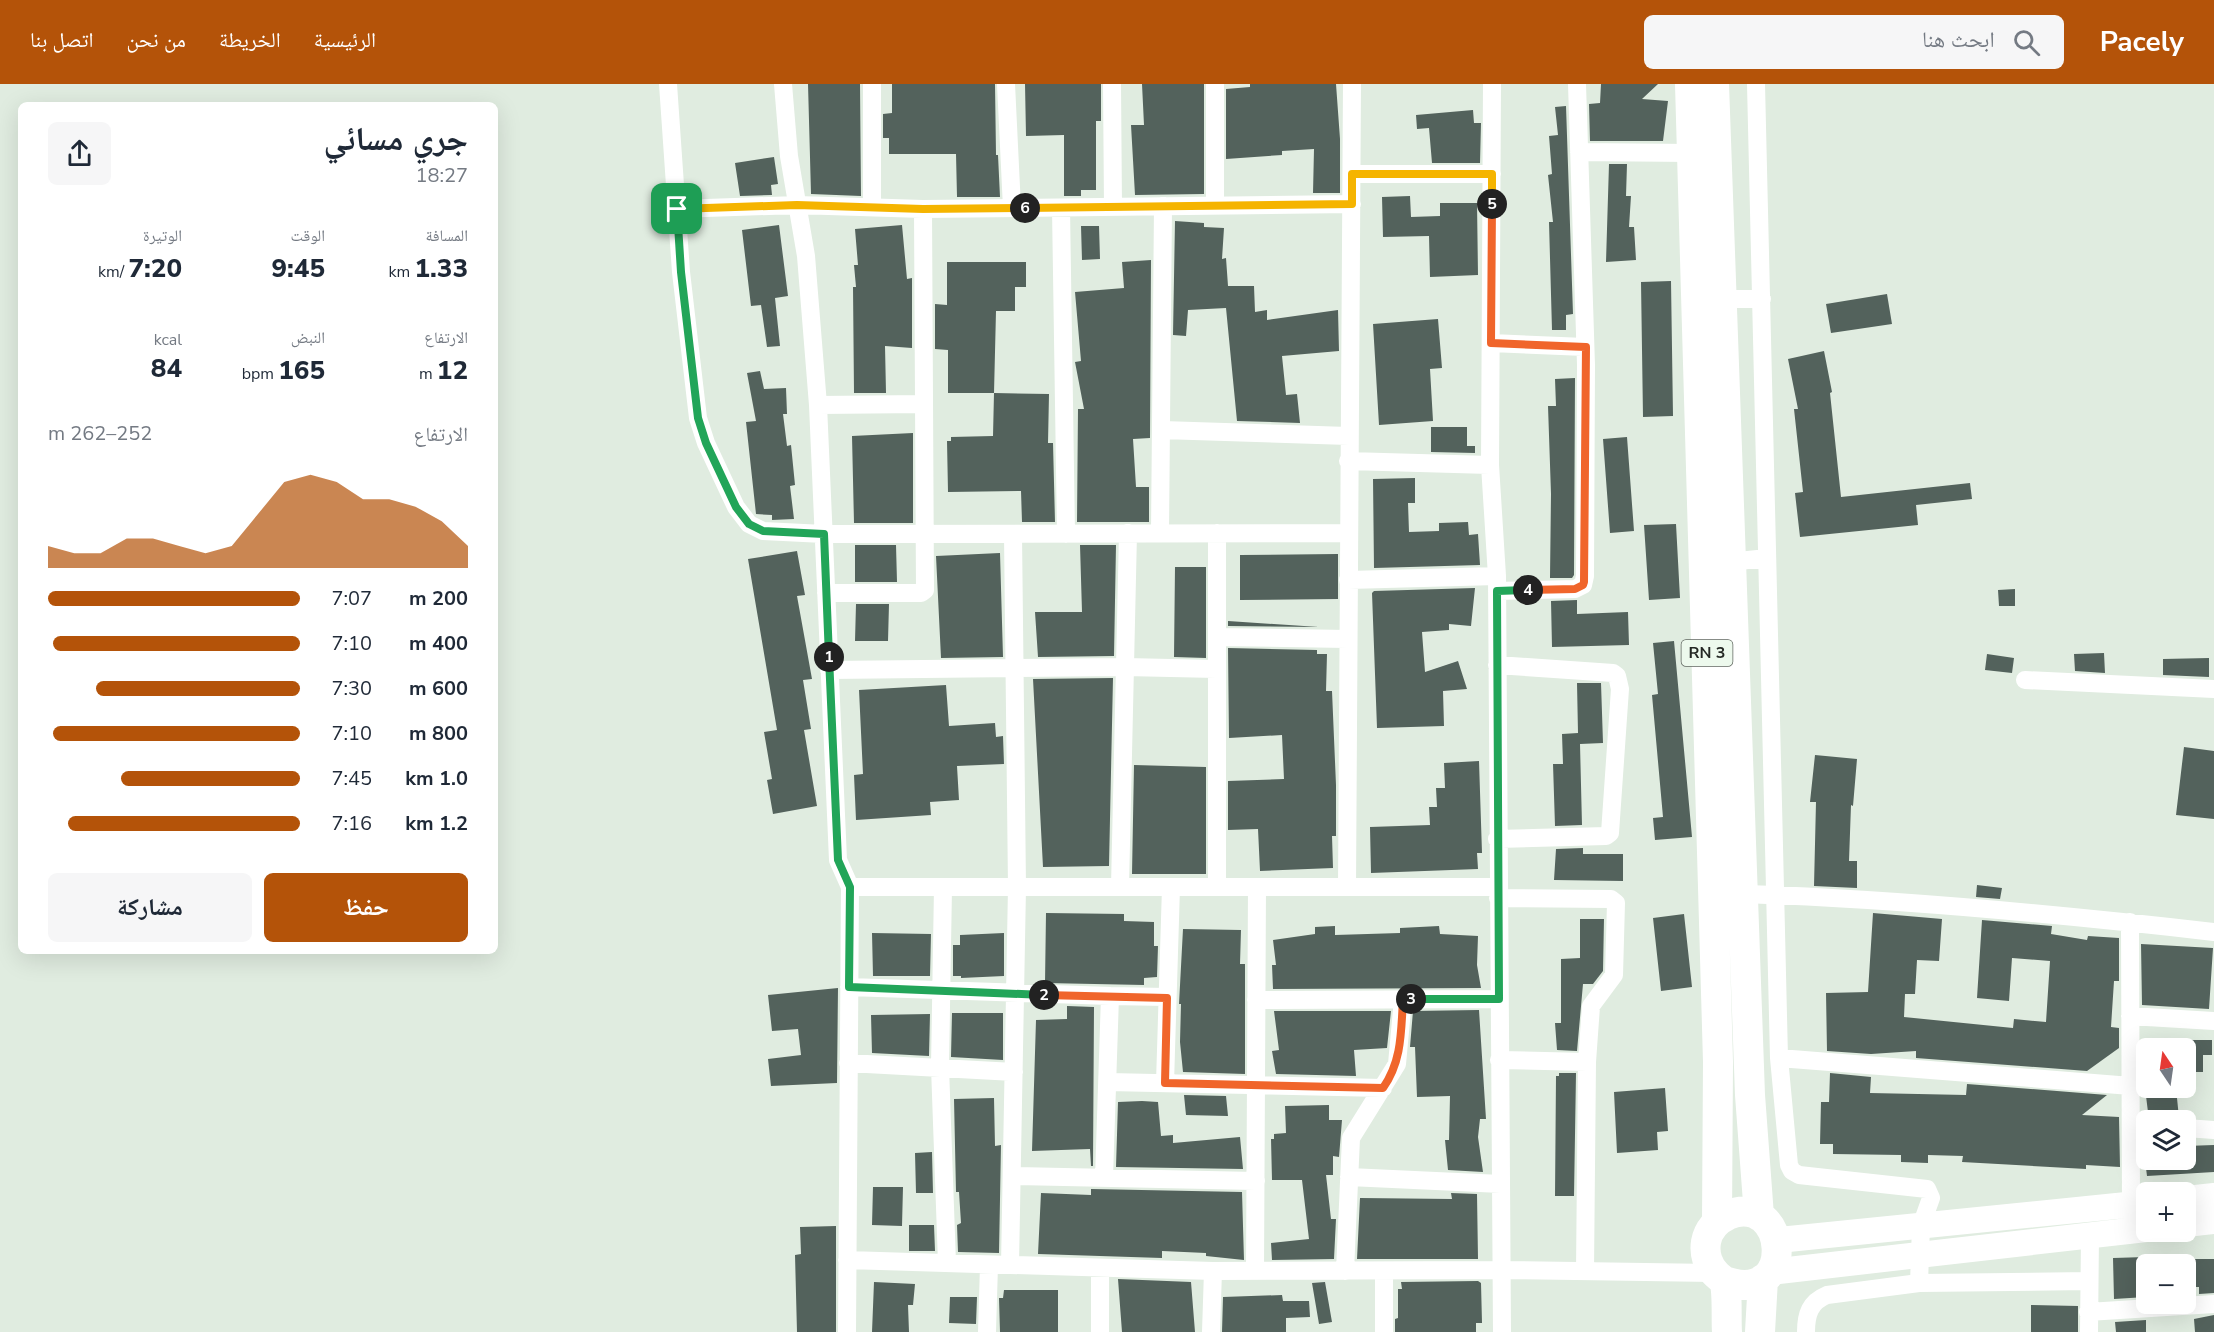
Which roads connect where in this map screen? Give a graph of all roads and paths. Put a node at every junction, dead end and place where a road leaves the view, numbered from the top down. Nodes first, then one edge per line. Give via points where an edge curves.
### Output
1 (668, 84) edge
2 (783, 84) edge
3 (872, 84) edge
4 (1006, 84) edge
5 (1112, 84) edge
6 (1215, 84) edge
7 (1352, 84) edge
8 (1492, 84) edge
9 (1577, 84) edge
10 (1690, 84) edge
11 (1714, 84) edge
12 (1756, 84) edge
13 (1579, 152) junction
14 (1692, 153) junction
15 (1352, 174) junction
16 (1492, 174) junction
17 (1352, 204) junction
18 (797, 205) junction
19 (1163, 206) junction
20 (1215, 206) junction
21 (872, 207) junction
22 (1113, 207) junction
23 (1012, 208) junction
24 (1061, 208) junction
25 (677, 209) junction
26 (923, 209) junction
27 (1761, 298) junction
28 (1723, 299) junction
29 (1491, 343) junction
30 (1586, 347) junction
31 (924, 404) junction
32 (818, 405) junction
33 (1162, 430) junction
34 (1348, 436) junction
35 (1348, 461) junction
36 (1490, 465) junction
37 (1128, 533) junction
38 (1160, 533) junction
39 (1217, 533) junction
40 (1348, 533) junction
41 (824, 534) junction
42 (926, 534) junction
43 (1013, 534) junction
44 (1066, 534) junction
45 (1767, 558) junction
46 (1729, 562) junction
47 (1348, 580) junction
48 (1497, 584) junction
49 (826, 593) junction
50 (1217, 637) junction
51 (1348, 639) junction
52 (1497, 664) junction
53 (1125, 667) junction
54 (1016, 669) junction
55 (1217, 669) junction
56 (829, 670) junction
57 (2025, 680) dead end
58 (2214, 689) edge
59 (1497, 839) junction
60 (850, 887) junction
61 (943, 887) junction
62 (1017, 887) junction
63 (1120, 887) junction
64 (1171, 887) junction
65 (1217, 887) junction
66 (1257, 887) junction
67 (1347, 887) junction
68 (1498, 892) junction
69 (1743, 894) junction
70 (1776, 895) junction
71 (2130, 922) junction
72 (2214, 932) edge
73 (849, 987) junction
74 (940, 991) junction
75 (1015, 994) junction
76 (1110, 996) junction
77 (1167, 998) junction
78 (1403, 999) junction
79 (1499, 999) junction
80 (1256, 1000) junction
81 (2130, 1016) junction
82 (2214, 1021) edge
83 (1779, 1058) junction
84 (1499, 1060) junction
85 (848, 1062) junction
86 (1587, 1062) junction
87 (940, 1067) junction
88 (1014, 1072) junction
89 (1108, 1082) junction
90 (1165, 1083) junction
91 (1258, 1083) junction
92 (2131, 1086) junction
93 (1383, 1088) junction
94 (2136, 1114) edge
95 (2196, 1129) edge
96 (2214, 1130) edge
97 (1012, 1176) junction
98 (1349, 1177) junction
99 (1104, 1178) junction
100 (1256, 1181) junction
101 (1501, 1184) junction
102 (2214, 1196) edge
103 (2196, 1198) edge
104 (2136, 1204) edge
105 (1759, 1216) junction
106 (1717, 1221) junction
107 (2214, 1221) edge
108 (2196, 1223) edge
109 (1921, 1226) junction
110 (2136, 1229) edge
111 (2090, 1235) junction
112 (1778, 1240) junction
113 (1920, 1254) junction
114 (847, 1260) junction
115 (946, 1263) junction
116 (989, 1265) junction
117 (1010, 1265) junction
118 (1100, 1268) junction
119 (1501, 1270) junction
120 (1213, 1271) junction
121 (1255, 1271) junction
122 (1345, 1271) junction
123 (1384, 1271) junction
124 (1585, 1271) junction
125 (1767, 1275) junction
126 (1719, 1277) junction
127 (2089, 1281) junction
128 (1919, 1283) junction
129 (2214, 1304) edge
130 (2088, 1312) junction
131 (847, 1332) edge
132 (987, 1332) edge
133 (1100, 1332) edge
134 (1211, 1332) edge
135 (1384, 1332) edge
136 (1502, 1332) edge
137 (1727, 1332) edge
138 (1760, 1332) edge
139 (1806, 1332) edge
140 (2089, 1332) edge

1 - 25 street
2 - 18 street
3 - 21 street
4 - 23 street
5 - 22 street
6 - 20 street
7 - 15 street
8 - 16 street
9 - 13 street
10 - 14 highway, RN 3
11 - 28 highway, RN 3
12 - 27 street
13 - 14 street
13 - 30 street
14 - 106 highway, RN 3 via 1718,1062
15 - 16 street
15 - 17 street
16 - 29 street
17 - 20 street
17 - 34 street
18 - 21 street
18 - 25 street
18 - 32 street via 806,256
19 - 20 street
19 - 22 street
19 - 33 street
21 - 26 street
22 - 24 street
23 - 24 street
23 - 26 street
24 - 44 street
25 - 41 street via 698,418 706,443 736,507 749,524 763,531
26 - 31 street
27 - 28 street
27 - 45 street
28 - 46 highway, RN 3
29 - 30 street
29 - 36 street
30 - 48 street via 1583,585 1575,589
31 - 32 street
31 - 42 street
32 - 41 street
33 - 34 street
33 - 38 street
34 - 35 street
35 - 36 street
35 - 40 street
36 - 48 street
37 - 38 street
37 - 44 street
37 - 53 street
38 - 39 street
39 - 40 street
39 - 50 street
40 - 47 street
41 - 42 street
41 - 49 street
42 - 43 street
42 - 49 street via 924,591
43 - 44 street
43 - 54 street
45 - 46 street
45 - 70 street
46 - 69 highway, RN 3
47 - 48 street
47 - 51 street
48 - 52 street
49 - 56 street
50 - 51 street
50 - 55 street
51 - 67 street
52 - 59 street
52 - 59 street via 1613,673 1620,689 1610,834
53 - 54 street
53 - 55 street
53 - 63 street
54 - 56 street
54 - 62 street
55 - 65 street
56 - 60 street via 838,860
57 - 58 street
59 - 68 street
60 - 61 street
60 - 73 street
61 - 62 street
61 - 74 street
62 - 63 street
62 - 75 street
63 - 64 street
64 - 65 street
64 - 77 street
65 - 66 street
66 - 67 street
66 - 80 street
67 - 68 street
68 - 79 street
68 - 86 street via 1611,898 1616,903 1614,975 1592,1006
69 - 70 street
69 - 105 highway, RN 3
70 - 71 street
70 - 83 street
71 - 72 street
71 - 81 street
73 - 74 street
73 - 85 street
74 - 75 street
74 - 87 street
75 - 76 street
75 - 88 street
76 - 77 street
76 - 89 street
77 - 90 street
78 - 79 street
78 - 80 street
78 - 93 street via 1400,1053
79 - 84 street
80 - 91 street
81 - 82 street
81 - 92 street
83 - 92 street
83 - 109 street via 1792,1172 1927,1189 1931,1198
84 - 86 street
84 - 101 street
85 - 87 street
85 - 114 street
86 - 124 street
87 - 88 street
87 - 115 street
88 - 97 street
89 - 90 street
89 - 99 street
90 - 91 street
91 - 93 street
91 - 100 street
92 - 94 street
93 - 98 street via 1351,1138
95 - 96 street
97 - 99 street
97 - 117 street
98 - 101 street
98 - 122 street
99 - 100 street
100 - 121 street
101 - 119 street
102 - 103 main road
104 - 109 main road
105 - 106 highway via 1744,1212
105 - 112 highway via 1771,1226
106 - 126 highway via 1706,1241 1708,1263
107 - 108 main road
109 - 112 main road
109 - 113 street
110 - 111 main road
111 - 113 main road
111 - 127 street
112 - 125 highway via 1779,1251
113 - 125 main road
113 - 128 street
114 - 115 street
114 - 131 street
115 - 116 street
116 - 117 street
116 - 132 street
117 - 118 street
118 - 120 street
118 - 133 street
119 - 123 street
119 - 124 street
119 - 136 street
120 - 121 street
120 - 134 street
121 - 122 street
122 - 123 street
123 - 135 street
124 - 126 street
125 - 126 highway via 1743,1285
125 - 138 highway
126 - 137 highway
127 - 128 street
127 - 130 street
128 - 139 street via 1817,1299 1809,1308
129 - 130 street
130 - 140 street

